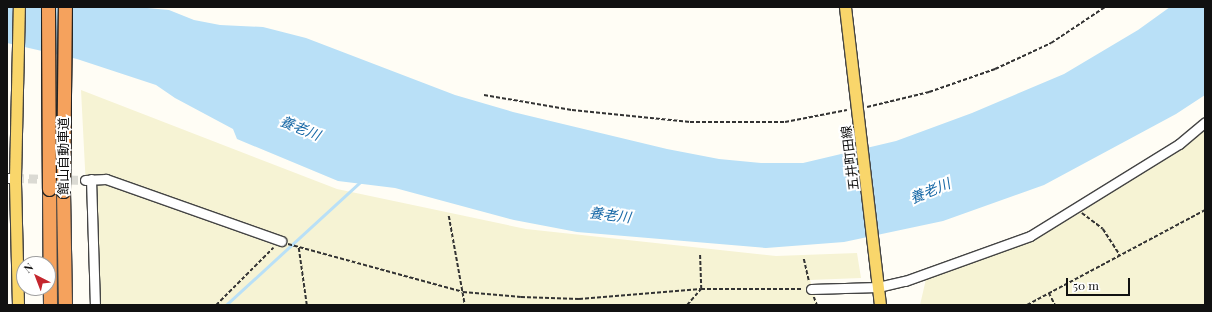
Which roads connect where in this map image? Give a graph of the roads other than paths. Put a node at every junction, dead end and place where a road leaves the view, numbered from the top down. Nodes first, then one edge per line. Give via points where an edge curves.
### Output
1 (19, 7) edge
2 (48, 7) edge
3 (65, 7) edge
4 (846, 7) edge
5 (1205, 122) edge
6 (11, 178) edge
7 (280, 241) road end
8 (878, 287) junction
9 (811, 289) road end
10 (18, 305) edge
11 (50, 305) edge
12 (65, 305) edge
13 (95, 305) edge
14 (880, 305) edge

1 - 6 main road via 16,158
2 - 11 highway, 館山自動車道, bridge
3 - 12 highway, 館山自動車道, bridge
4 - 8 main road, 五井町田線
5 - 8 street via 1179,144 1030,236 905,281
6 - 10 main road
7 - 13 street via 106,179 88,180
8 - 9 street
8 - 14 main road, 五井町田線

